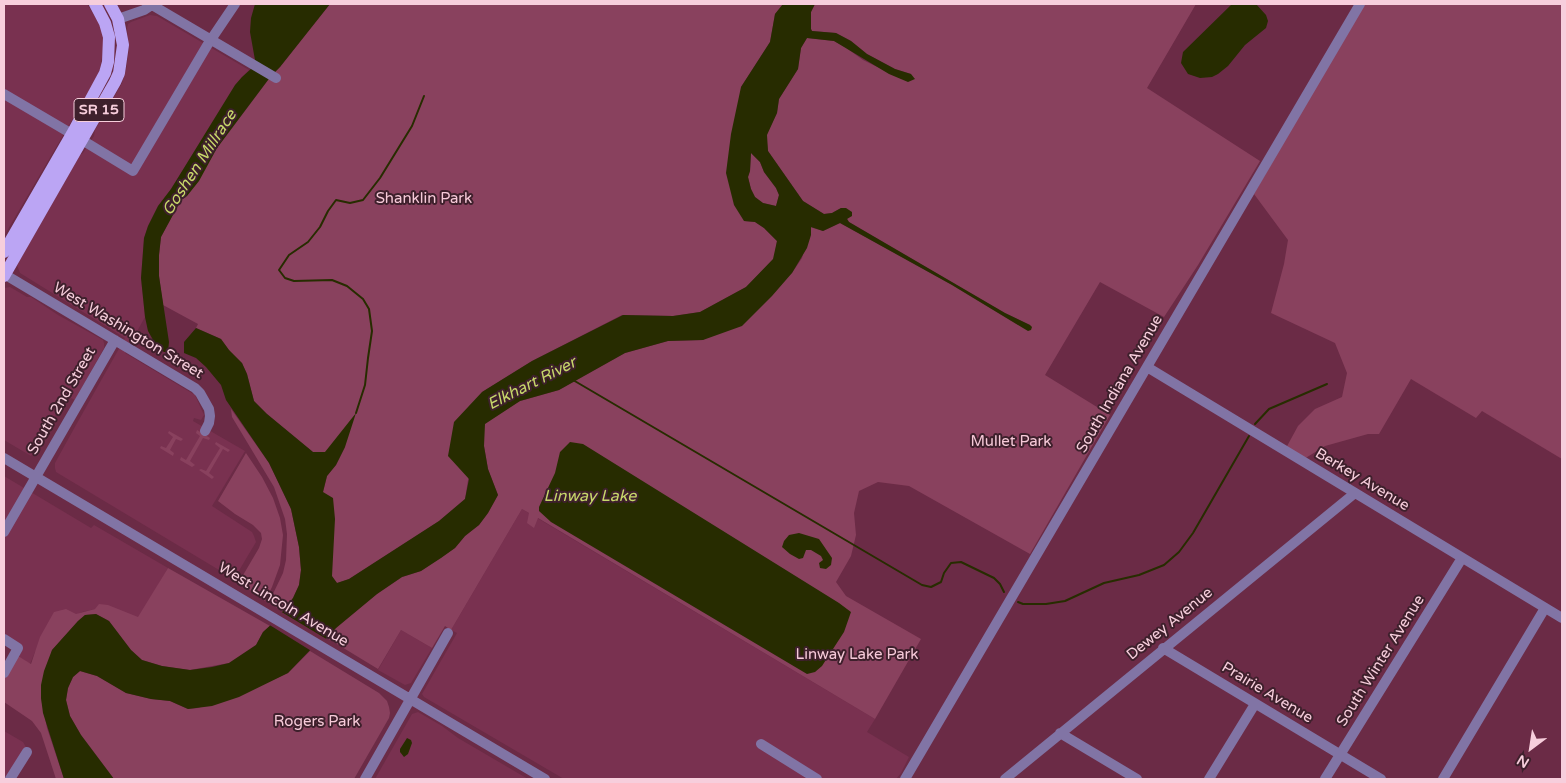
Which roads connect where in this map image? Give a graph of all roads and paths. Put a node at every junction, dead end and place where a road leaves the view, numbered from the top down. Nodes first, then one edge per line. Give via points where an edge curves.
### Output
1 (95, 4) edge
2 (110, 4) edge
3 (152, 4) edge
4 (234, 4) edge
5 (1360, 4) edge
6 (118, 19) junction
7 (211, 40) junction
8 (274, 77) dead end
9 (4, 94) edge
10 (77, 137) junction
11 (4, 252) edge
12 (4, 275) edge
13 (115, 340) junction
14 (1147, 367) junction
15 (205, 431) dead end
16 (4, 458) edge
17 (36, 477) junction
18 (1354, 493) junction
19 (4, 532) edge
20 (1462, 558) junction
21 (1545, 608) junction
22 (1562, 618) edge
23 (448, 633) dead end
24 (4, 639) edge
25 (1163, 648) junction
26 (4, 673) edge
27 (411, 699) junction
28 (1255, 704) junction
29 (1060, 733) junction
30 (761, 744) dead end
31 (27, 752) dead end
32 (1340, 755) junction
33 (10, 779) edge
34 (365, 779) edge
35 (545, 779) edge
36 (818, 779) edge
37 (906, 779) edge
38 (1005, 779) edge
39 (1137, 779) edge
40 (1209, 779) edge
41 (1325, 779) edge
42 (1380, 779) edge
43 (1443, 779) edge

1 - 10 main road, SR 15 via 105,23 108,62
2 - 6 main road, SR 15
3 - 6 street
3 - 7 street
4 - 7 street
5 - 14 street, South Indiana Avenue
6 - 10 main road, SR 15 via 123,45 119,73
7 - 8 street
7 - 10 street via 133,171
9 - 10 street
10 - 11 main road, SR 15
10 - 12 main road, SR 15
12 - 13 street, West Washington Street
13 - 15 street, West Washington Street via 200,393 210,416
13 - 17 street, South 2nd Street
14 - 18 street, Berkey Avenue
14 - 37 street, South Indiana Avenue
16 - 17 street, West Lincoln Avenue
17 - 19 street, South 2nd Street
17 - 27 street, West Lincoln Avenue
18 - 20 street, Berkey Avenue
18 - 25 street, Dewey Avenue
20 - 21 street, Berkey Avenue
20 - 32 street, South Winter Avenue
21 - 22 street, Berkey Avenue
21 - 43 street
23 - 27 street
24 - 26 street via 18,648
25 - 28 street, Prairie Avenue
25 - 29 street, Dewey Avenue
27 - 34 street
27 - 35 street, West Lincoln Avenue
28 - 32 street, Prairie Avenue
28 - 40 street
29 - 38 street, Dewey Avenue
29 - 39 street
30 - 36 street
31 - 33 street
32 - 41 street, South Winter Avenue
32 - 42 street, Prairie Avenue

